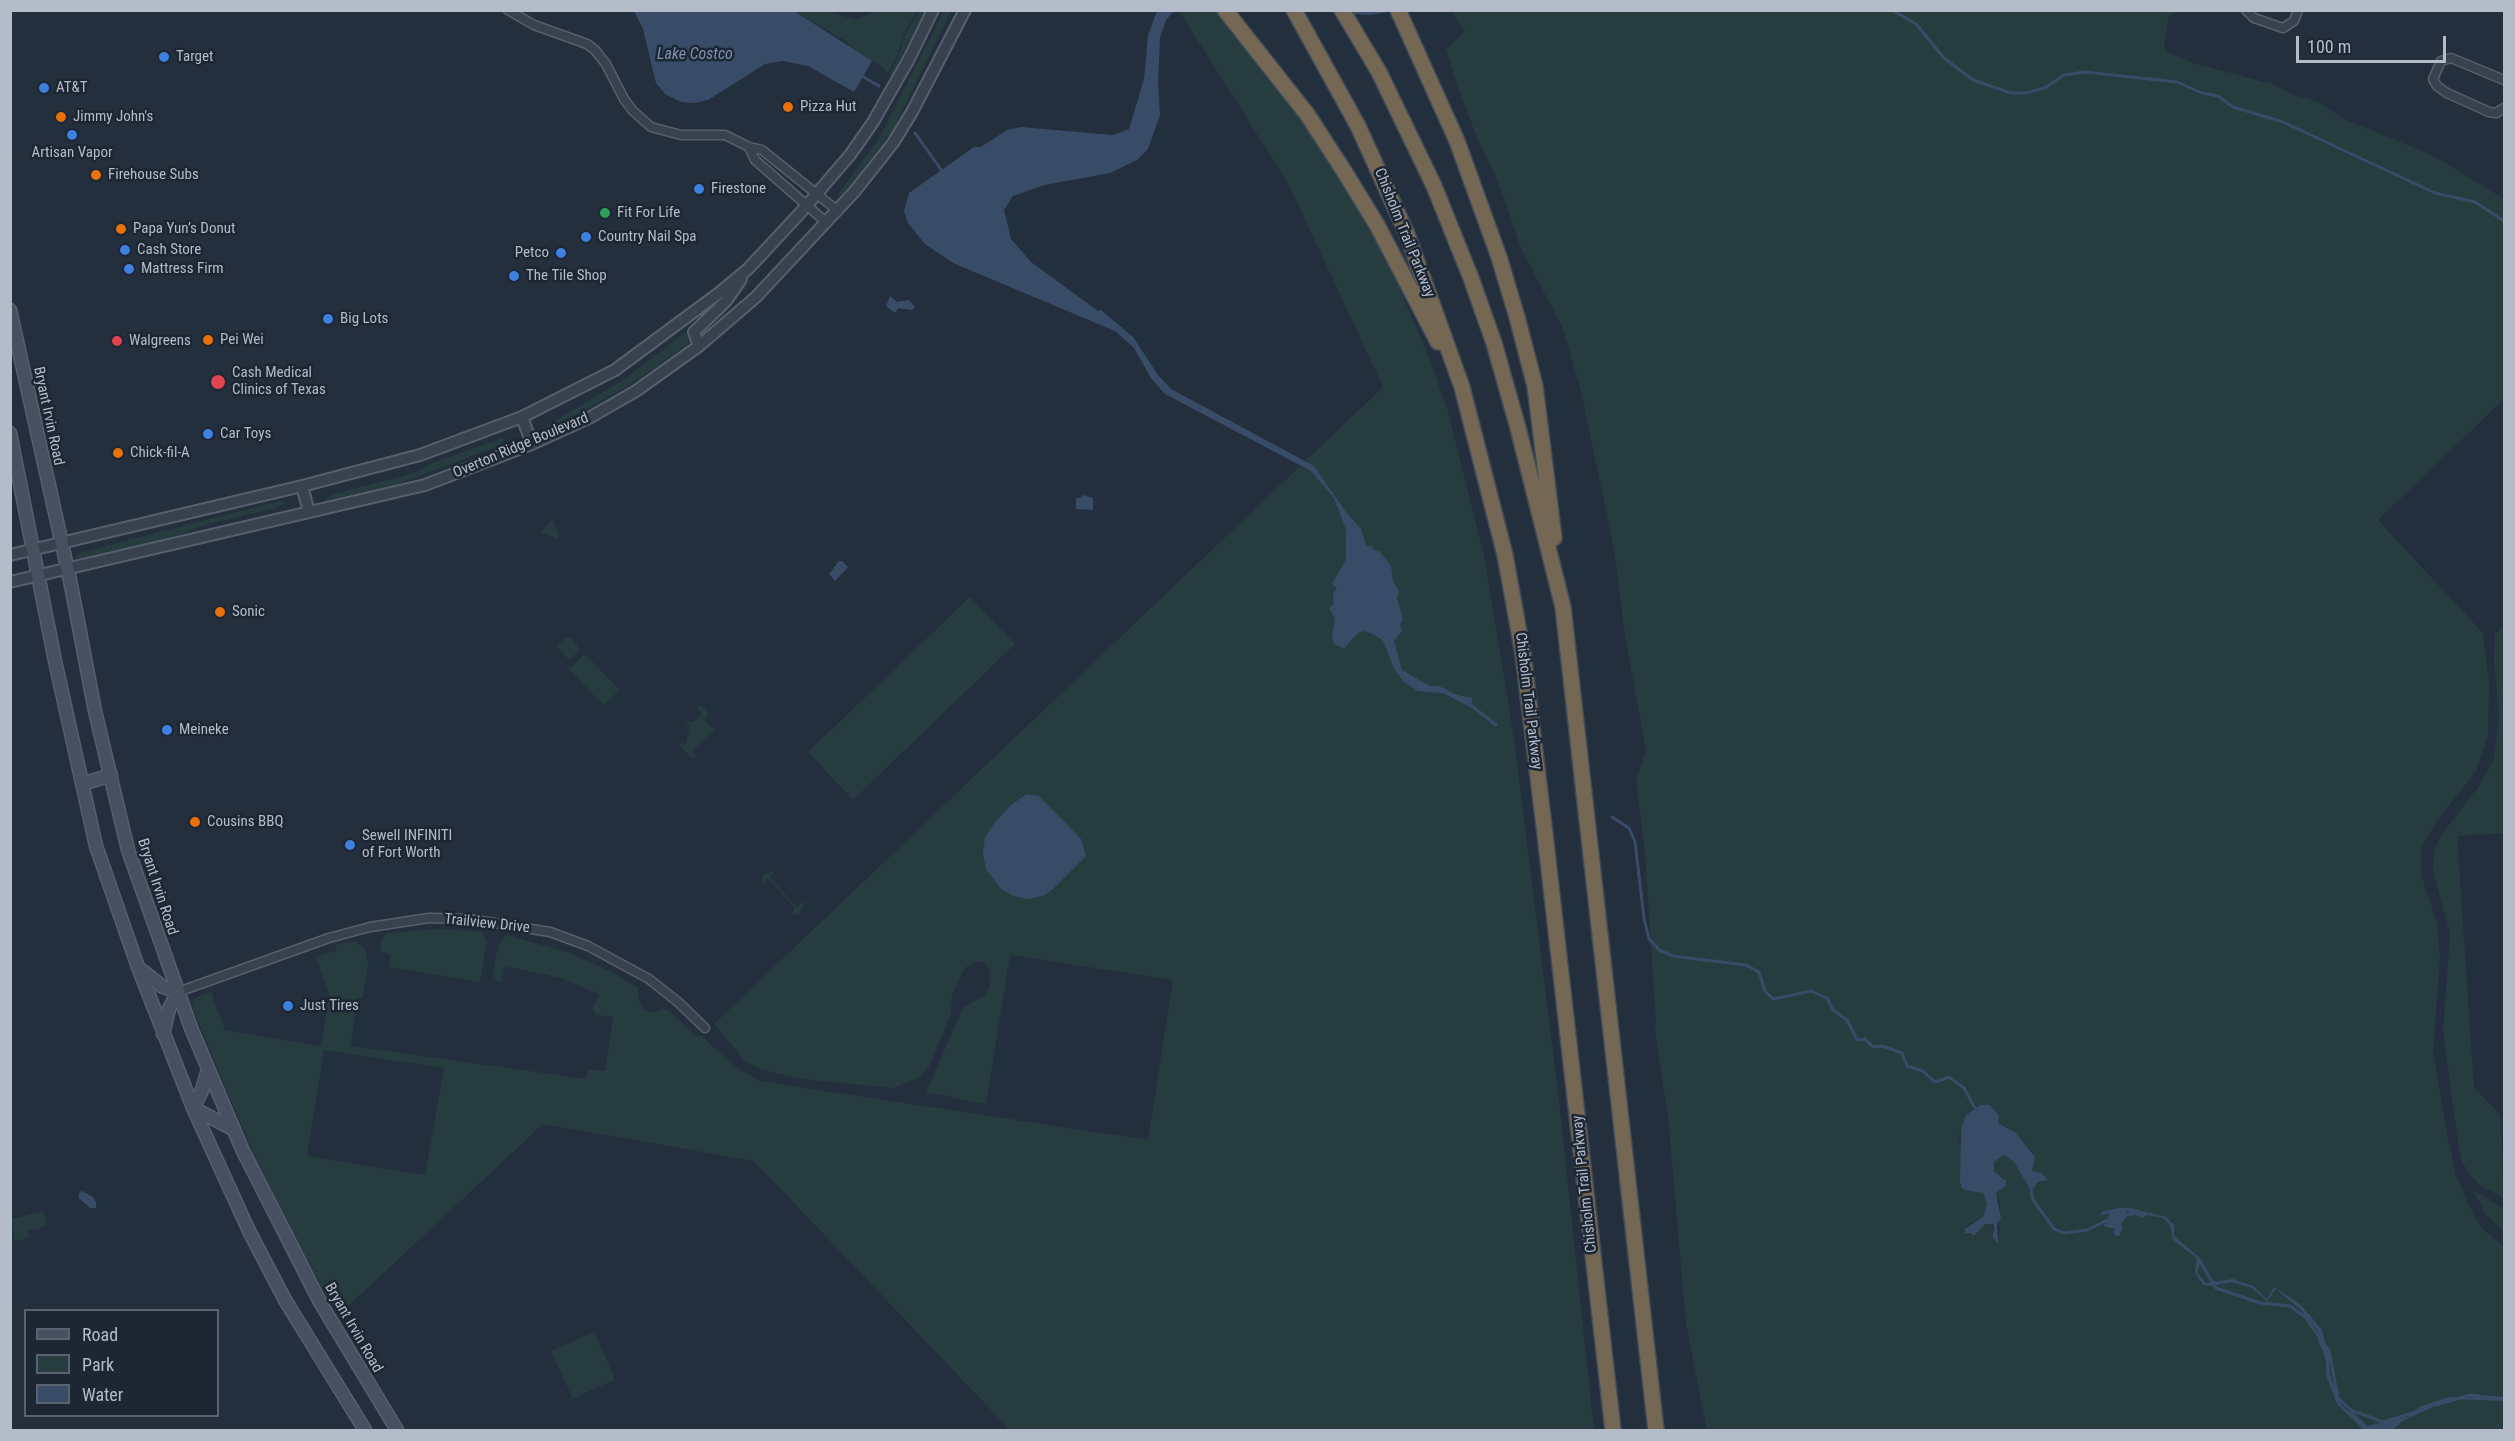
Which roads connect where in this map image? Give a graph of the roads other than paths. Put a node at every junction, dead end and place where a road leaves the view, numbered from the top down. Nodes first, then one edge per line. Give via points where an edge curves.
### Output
1 (508, 10) edge
2 (933, 10) edge
3 (965, 10) edge
4 (1225, 10) edge
5 (1294, 10) edge
6 (1342, 10) edge
7 (1348, 10) edge
8 (1398, 10) edge
9 (2246, 10) edge
10 (2298, 10) edge
11 (1379, 72) junction
12 (2505, 80) edge
13 (2505, 108) edge
14 (749, 147) junction
15 (817, 194) junction
16 (806, 206) junction
17 (838, 211) junction
18 (827, 223) junction
19 (748, 269) junction
20 (10, 310) edge
21 (699, 346) junction
22 (1462, 387) junction
23 (522, 417) junction
24 (10, 433) edge
25 (532, 444) junction
26 (302, 486) junction
27 (309, 512) junction
28 (61, 543) junction
29 (34, 550) junction
30 (10, 555) edge
31 (68, 570) junction
32 (39, 576) junction
33 (10, 582) edge
34 (1563, 607) junction
35 (111, 775) junction
36 (82, 784) junction
37 (138, 967) junction
38 (177, 992) junction
39 (705, 1028) dead end
40 (162, 1035) junction
41 (208, 1070) junction
42 (193, 1108) junction
43 (233, 1129) junction
44 (1613, 1430) edge
45 (365, 1431) edge
46 (397, 1431) edge
47 (1656, 1431) edge

1 - 14 street via 595,50 624,99 651,127 681,135 725,135
2 - 15 street, Overton Ridge Boulevard via 873,122
3 - 17 street, Overton Ridge Boulevard via 924,92 893,142
4 - 22 highway via 1307,114 1377,225
5 - 22 highway, Chisholm Trail Parkway via 1358,126 1407,234
6 - 11 highway
7 - 11 highway
8 - 34 highway via 1478,196 1523,340 1535,386
9 - 10 street via 2254,18 2283,28 2294,21
11 - 34 highway via 1461,251 1494,343
12 - 13 street via 2451,58 2441,61 2433,79 2447,93 2489,112
14 - 15 street via 762,150
14 - 16 street via 755,160
15 - 16 street, Overton Ridge Boulevard
15 - 17 street
16 - 18 street
16 - 19 street, Overton Ridge Boulevard
17 - 18 street, Overton Ridge Boulevard
18 - 21 street, Overton Ridge Boulevard via 756,297
19 - 21 street via 726,301 694,332
19 - 23 street, Overton Ridge Boulevard via 635,357 585,387
20 - 28 main road, Bryant Irvin Road
21 - 25 street, Overton Ridge Boulevard via 608,407
22 - 44 highway, Chisholm Trail Parkway via 1503,544 1523,654
23 - 25 street
23 - 26 street, Overton Ridge Boulevard via 420,455
24 - 29 main road
25 - 27 street, Overton Ridge Boulevard via 425,484
26 - 27 street
26 - 28 street, Overton Ridge Boulevard
27 - 31 street, Overton Ridge Boulevard
28 - 29 street, Overton Ridge Boulevard
28 - 31 main road, Bryant Irvin Road
29 - 30 street, Overton Ridge Boulevard
29 - 32 main road
31 - 32 street, Overton Ridge Boulevard
31 - 35 main road, Bryant Irvin Road
32 - 33 street, Overton Ridge Boulevard
32 - 36 main road
34 - 47 highway
35 - 36 main road
35 - 38 main road, Bryant Irvin Road via 128,850
36 - 37 main road via 96,846
37 - 38 main road via 163,987
37 - 40 main road
38 - 39 street, Trailview Drive via 370,927 429,918 469,919 550,932 588,946 650,979
38 - 40 main road
38 - 41 main road, Bryant Irvin Road
40 - 42 main road
41 - 42 main road
41 - 43 main road, Bryant Irvin Road
42 - 43 main road
42 - 45 main road via 285,1300
43 - 46 main road, Bryant Irvin Road via 321,1304

